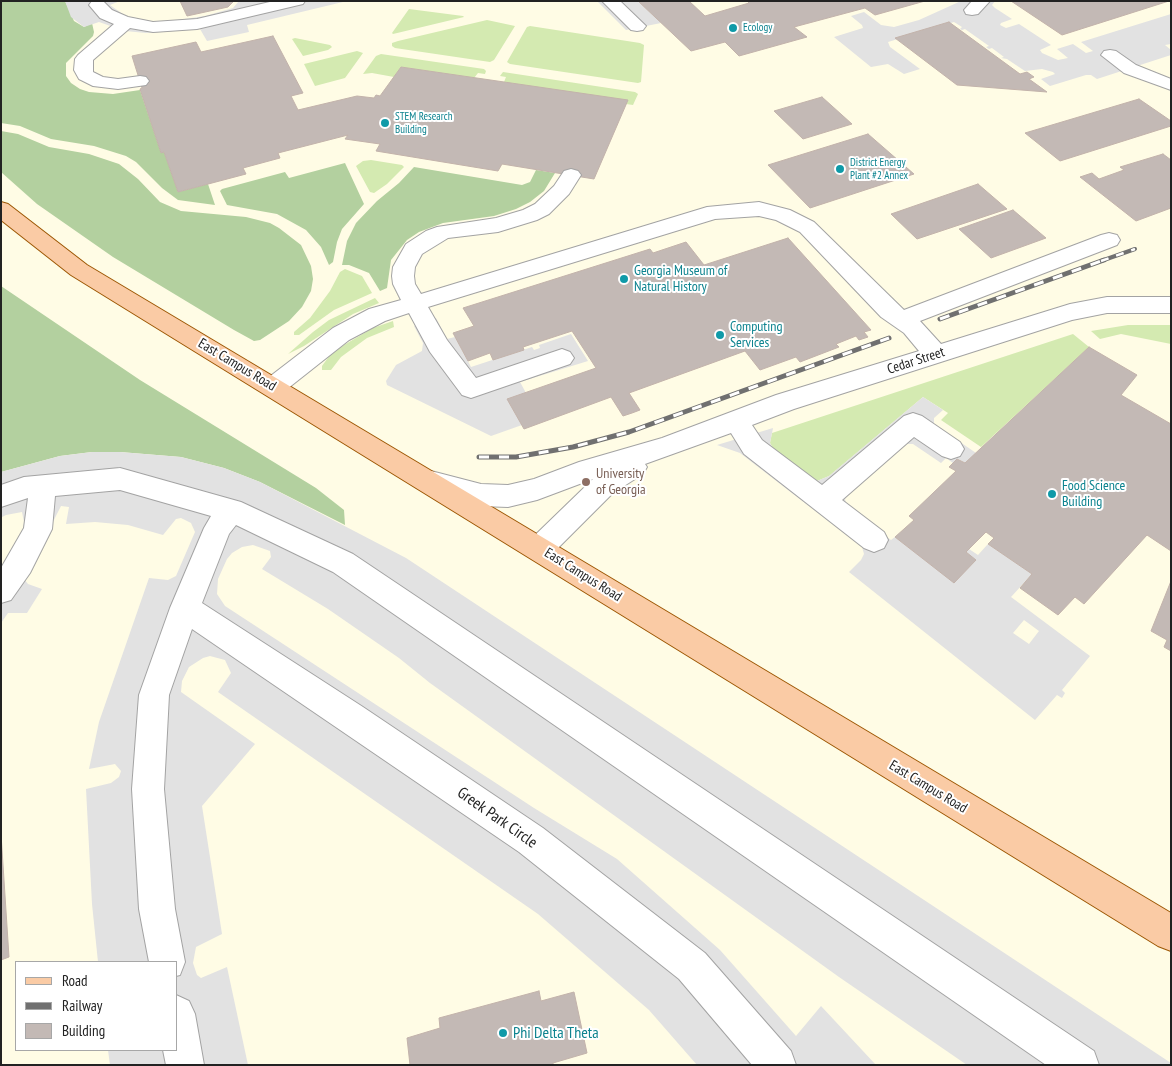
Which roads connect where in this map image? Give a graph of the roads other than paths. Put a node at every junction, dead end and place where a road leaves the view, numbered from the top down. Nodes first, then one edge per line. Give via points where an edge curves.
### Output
1 (297, 1) edge
2 (610, 1) edge
3 (97, 5) dead end
4 (263, 5) edge
5 (127, 22) junction
6 (637, 26) dead end
7 (1110, 55) dead end
8 (140, 81) dead end
9 (1171, 85) edge
10 (571, 176) dead end
11 (1, 209) edge
12 (1109, 240) dead end
13 (415, 303) junction
14 (1171, 305) edge
15 (900, 320) junction
16 (936, 354) junction
17 (562, 358) dead end
18 (273, 387) junction
19 (736, 420) junction
20 (667, 447) junction
21 (950, 449) dead end
22 (432, 482) junction
23 (43, 486) junction
24 (1, 496) edge
25 (822, 501) junction
26 (230, 510) junction
27 (874, 540) dead end
28 (540, 548) junction
29 (1, 591) edge
30 (185, 608) junction
31 (1171, 933) edge
32 (167, 961) edge
33 (178, 1025) edge
34 (185, 1065) edge
35 (777, 1065) edge
36 (1080, 1065) edge

1 - 4 street
2 - 6 street
3 - 5 street via 106,14
4 - 5 street via 197,24 153,27
5 - 8 street via 84,59 83,70 85,75 99,82
7 - 9 street via 1130,69
10 - 13 street via 562,190 542,209 530,215 498,225 445,232 414,249 403,276
11 - 18 main road, East Campus Road via 79,270
12 - 15 street
13 - 15 street via 714,212 759,209 808,227
13 - 17 street via 438,346 471,388
13 - 18 street via 377,315 348,330
14 - 16 street, Cedar Street via 1107,305 1070,312
15 - 16 street via 912,327
16 - 19 street, Cedar Street
18 - 22 main road, East Campus Road
19 - 20 street, Cedar Street
19 - 25 street via 754,447
20 - 22 street, Cedar Street via 508,496 481,495
20 - 28 street, Cedar Street via 604,485
21 - 25 street via 913,423
22 - 28 main road, East Campus Road
23 - 24 street
23 - 26 street via 120,479
23 - 29 street via 38,529
25 - 27 street
26 - 30 street via 218,528
26 - 36 street via 342,563
28 - 31 main road, East Campus Road
30 - 32 street via 154,694 148,770 157,909
30 - 35 street, Greek Park Circle via 531,840 692,966
33 - 34 street

